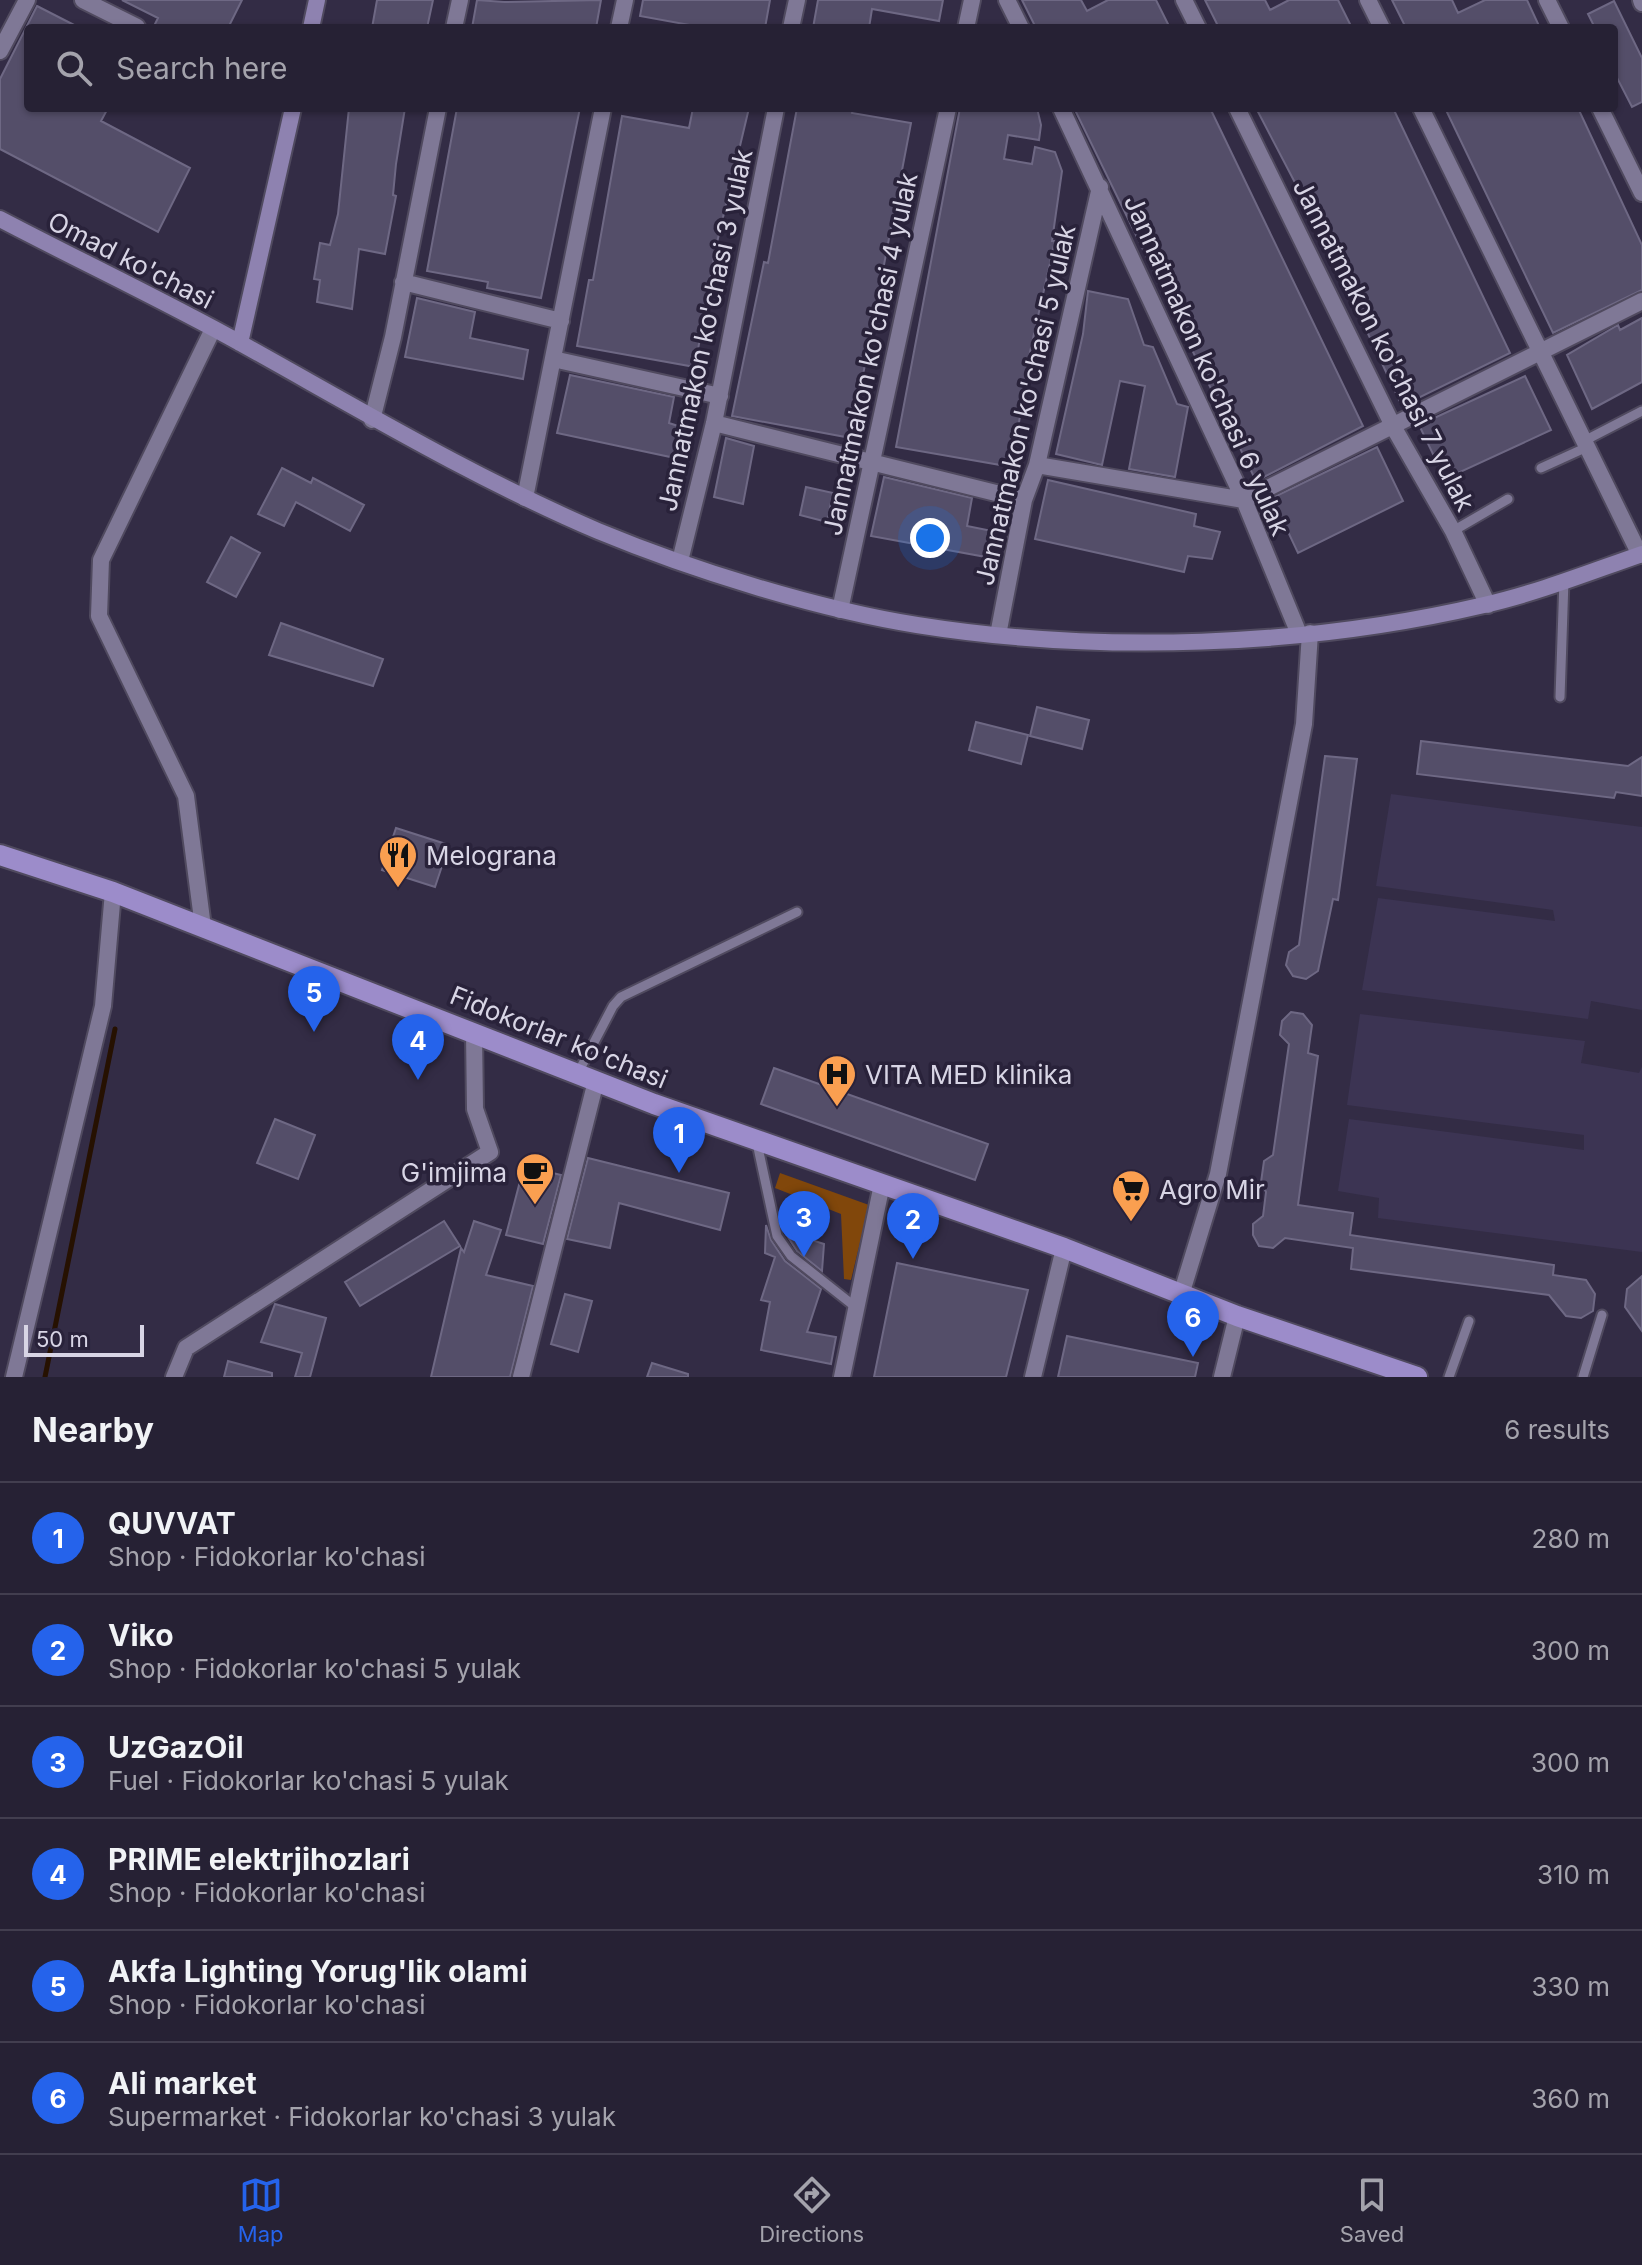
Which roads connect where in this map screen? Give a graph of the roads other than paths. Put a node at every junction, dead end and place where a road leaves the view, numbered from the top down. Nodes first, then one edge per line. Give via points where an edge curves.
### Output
1 (27, 0) edge
2 (83, 0) edge
3 (317, 0) edge
4 (460, 0) edge
5 (625, 0) edge
6 (797, 0) edge
7 (972, 0) edge
8 (1007, 0) edge
9 (1184, 0) edge
10 (1368, 0) edge
11 (1547, 0) edge
12 (131, 24) edge
13 (312, 24) edge
14 (455, 24) edge
15 (620, 24) edge
16 (792, 24) edge
17 (967, 24) edge
18 (1019, 24) edge
19 (1196, 24) edge
20 (1380, 24) edge
21 (1559, 24) edge
22 (0, 51) edge
23 (292, 112) edge
24 (437, 112) edge
25 (602, 112) edge
26 (775, 112) edge
27 (947, 112) edge
28 (1063, 112) edge
29 (1239, 112) edge
30 (1423, 112) edge
31 (1602, 112) edge
32 (1100, 187) junction
33 (1642, 193) edge
34 (0, 219) edge
35 (403, 282) junction
36 (1642, 301) edge
37 (561, 321) junction
38 (213, 329) junction
39 (240, 343) junction
40 (1541, 354) junction
41 (553, 359) junction
42 (720, 396) junction
43 (1642, 411) edge
44 (372, 420) junction
45 (714, 423) junction
46 (1394, 428) junction
47 (1584, 445) junction
48 (870, 460) junction
49 (1037, 465) junction
50 (1541, 468) dead end
51 (525, 498) junction
52 (1508, 499) dead end
53 (1024, 500) junction
54 (1244, 500) junction
55 (1453, 531) junction
56 (1641, 555) edge
57 (680, 561) junction
58 (1564, 580) junction
59 (1488, 605) junction
60 (840, 610) junction
61 (1305, 634) junction
62 (998, 635) junction
63 (1560, 697) dead end
64 (0, 855) edge
65 (113, 892) junction
66 (797, 912) dead end
67 (203, 927) junction
68 (474, 1032) junction
69 (587, 1077) junction
70 (756, 1139) junction
71 (882, 1184) junction
72 (1064, 1248) junction
73 (1181, 1295) junction
74 (858, 1309) junction
75 (1602, 1315) dead end
76 (1237, 1316) junction
77 (1469, 1321) dead end
78 (14, 1377) edge
79 (174, 1377) edge
80 (521, 1377) edge
81 (842, 1377) edge
82 (1033, 1377) edge
83 (1222, 1377) edge
84 (1417, 1377) edge
85 (1449, 1377) edge
86 (1583, 1377) edge

1 - 22 street
2 - 12 street
3 - 13 street
4 - 14 street
5 - 15 street
6 - 16 street
7 - 17 street
8 - 18 street
9 - 19 street
10 - 20 street
11 - 21 street
23 - 39 street
24 - 35 street
25 - 37 street
26 - 42 street, Jannatmakon ko'chasi 3 yulak
27 - 48 street, Jannatmakon ko'chasi 4 yulak
28 - 32 street, Jannatmakon ko'chasi 6 yulak
29 - 46 street, Jannatmakon ko'chasi 7 yulak
30 - 40 street
31 - 33 street
32 - 49 street, Jannatmakon ko'chasi 5 yulak
32 - 54 street, Jannatmakon ko'chasi 6 yulak
34 - 38 street, Omad ko'chasi
35 - 37 street
35 - 44 street
36 - 40 street
37 - 41 street
38 - 39 street, Omad ko'chasi
38 - 67 street via 101,560 99,616 186,796
39 - 44 street, Omad ko'chasi
40 - 46 street
40 - 47 street
41 - 42 street
41 - 51 street
42 - 45 street, Jannatmakon ko'chasi 3 yulak
43 - 47 lane
44 - 51 street, Omad ko'chasi
45 - 48 street
45 - 57 street, Jannatmakon ko'chasi 3 yulak
46 - 54 street
46 - 55 street, Jannatmakon ko'chasi 7 yulak
47 - 50 lane
47 - 56 street
48 - 53 street
48 - 60 street, Jannatmakon ko'chasi 4 yulak
49 - 53 street, Jannatmakon ko'chasi 5 yulak
49 - 54 street
51 - 57 street, Omad ko'chasi
52 - 55 lane
53 - 62 street, Jannatmakon ko'chasi 5 yulak
54 - 61 street, Jannatmakon ko'chasi 6 yulak
55 - 59 street, Jannatmakon ko'chasi 7 yulak
56 - 58 street, Omad ko'chasi
57 - 60 street, Omad ko'chasi
58 - 59 street, Omad ko'chasi
58 - 63 lane
59 - 61 street, Omad ko'chasi
60 - 62 street, Omad ko'chasi
61 - 62 street, Omad ko'chasi via 1151,641
61 - 73 street via 1304,724 1218,1174
64 - 65 main road, Fidokorlar ko'chasi
65 - 67 main road, Fidokorlar ko'chasi
65 - 78 street via 103,1006
66 - 69 lane via 621,997
67 - 68 main road, Fidokorlar ko'chasi
68 - 69 main road, Fidokorlar ko'chasi
68 - 79 street via 475,1109 490,1152 186,1348
69 - 70 main road, Fidokorlar ko'chasi
69 - 80 street
70 - 71 main road, Fidokorlar ko'chasi
70 - 74 lane via 777,1236 791,1256
71 - 72 main road, Fidokorlar ko'chasi
71 - 74 street
72 - 73 main road, Fidokorlar ko'chasi
72 - 82 street
73 - 76 main road, Fidokorlar ko'chasi
74 - 81 street
75 - 86 lane
76 - 83 street
76 - 84 main road, Fidokorlar ko'chasi
77 - 85 lane

